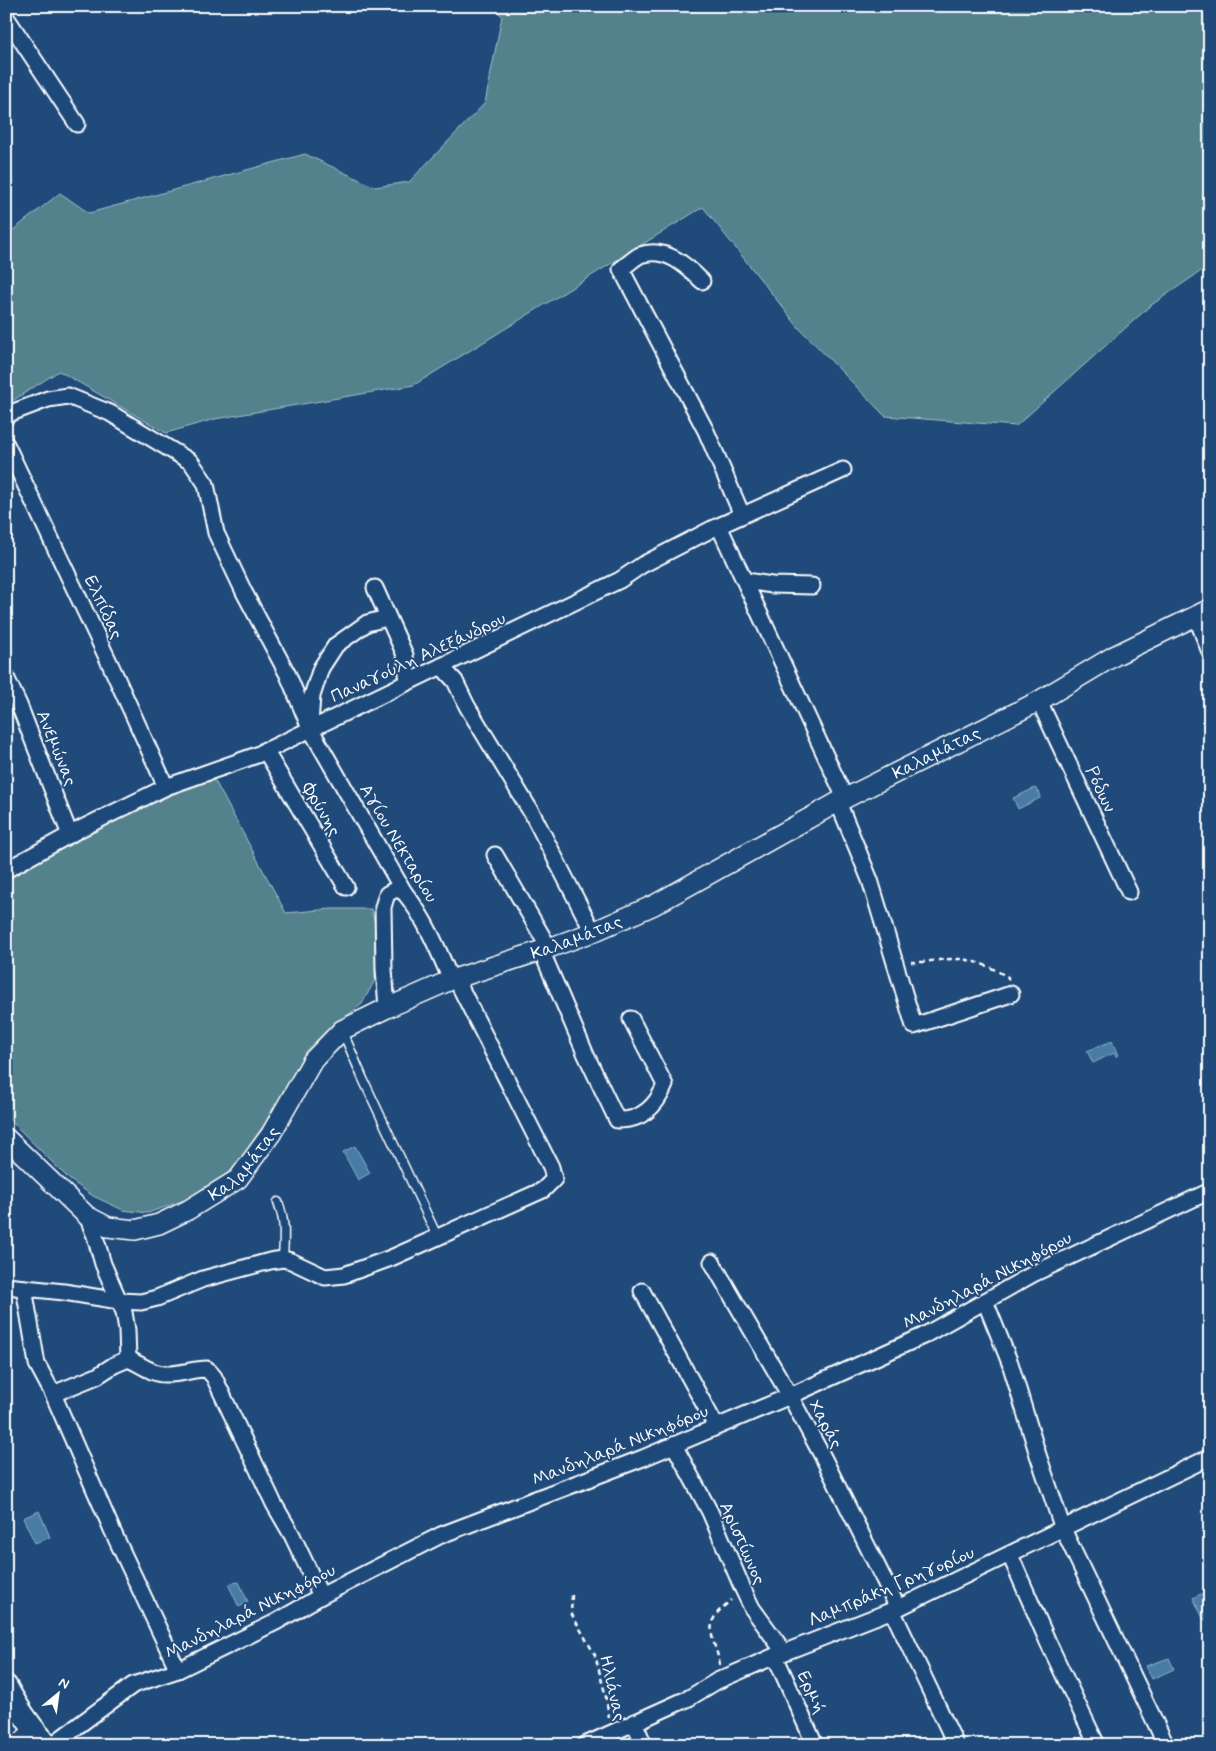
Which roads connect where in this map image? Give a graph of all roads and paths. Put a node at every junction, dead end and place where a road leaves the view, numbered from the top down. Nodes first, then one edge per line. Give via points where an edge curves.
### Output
1 (6, 16) edge
2 (77, 124) dead end
3 (702, 281) dead end
4 (6, 417) edge
5 (6, 444) edge
6 (843, 470) dead end
7 (742, 515) junction
8 (719, 526) junction
9 (746, 581) junction
10 (812, 586) dead end
11 (375, 588) dead end
12 (1203, 613) edge
13 (387, 618) junction
14 (1210, 652) edge
15 (441, 666) junction
16 (6, 677) edge
17 (408, 682) junction
18 (1039, 701) junction
19 (13, 708) edge
20 (310, 728) junction
21 (265, 750) junction
22 (166, 787) junction
23 (841, 800) junction
24 (70, 835) junction
25 (495, 855) dead end
26 (6, 870) edge
27 (346, 887) dead end
28 (404, 892) junction
29 (1129, 892) dead end
30 (592, 932) junction
31 (545, 949) junction
32 (894, 961) junction
33 (454, 979) junction
34 (1011, 994) joint
35 (387, 1008) junction
36 (631, 1019) dead end
37 (342, 1030) junction
38 (6, 1138) edge
39 (1210, 1191) edge
40 (278, 1202) dead end
41 (87, 1216) junction
42 (437, 1236) junction
43 (282, 1259) junction
44 (712, 1262) dead end
45 (6, 1286) edge
46 (24, 1288) junction
47 (642, 1291) dead end
48 (119, 1301) junction
49 (985, 1301) junction
50 (128, 1359) junction
51 (53, 1394) junction
52 (790, 1396) junction
53 (716, 1426) junction
54 (674, 1445) junction
55 (1210, 1457) edge
56 (1064, 1529) junction
57 (1010, 1555) junction
58 (742, 1587) junction
59 (572, 1595) dead end
60 (322, 1596) junction
61 (895, 1609) junction
62 (779, 1654) junction
63 (178, 1670) junction
64 (717, 1681) junction
65 (6, 1686) edge
66 (634, 1722) junction
67 (611, 1732) junction
68 (38, 1741) edge
69 (585, 1745) edge
70 (644, 1745) edge
71 (815, 1745) edge
72 (956, 1745) edge
73 (1097, 1745) edge
74 (1166, 1745) edge

1 - 2 street
3 - 7 street via 684,264 660,252 641,255 621,269 706,431
4 - 20 street, Αγίου Νεκταρίου via 48,399 68,396 110,413 191,462 206,484 216,532 288,675
5 - 22 street, Ελπίδας
6 - 7 street, Παναγούλη Αλεξάνδρου
7 - 8 street, Παναγούλη Αλεξάνδρου
8 - 9 street
8 - 15 street, Παναγούλη Αλεξάνδρου via 642,565 620,580
9 - 10 street
9 - 23 street
11 - 13 street
12 - 14 street
12 - 18 street, Καλαμάτας via 1114,656
13 - 17 street via 405,655
13 - 20 street via 367,623 336,645 321,668 312,696
15 - 17 street, Παναγούλη Αλεξάνδρου
15 - 30 street via 455,681 533,816
16 - 19 street, Ανεμώνας
17 - 20 street, Παναγούλη Αλεξάνδρου
18 - 23 street, Καλαμάτας
18 - 29 street, Ρόδων
19 - 24 street, Ανεμώνας
20 - 21 street, Παναγούλη Αλεξάνδρου
20 - 28 street, Αγίου Νεκταρίου
21 - 22 street, Παναγούλη Αλεξάνδρου
21 - 27 street, Φρύνης
22 - 24 street, Παναγούλη Αλεξάνδρου
23 - 30 street, Καλαμάτας via 654,906
23 - 32 street via 870,880
24 - 26 street, Παναγούλη Αλεξάνδρου
25 - 31 street
28 - 33 street, Αγίου Νεκταρίου via 415,906
28 - 35 street via 396,889 386,894 383,907
30 - 31 street, Καλαμάτας
31 - 33 street, Καλαμάτας
31 - 36 street via 586,1055 617,1120 630,1120 646,1112 660,1098 665,1085
32 - 34 path via 958,959 981,963 1008,977
32 - 34 street via 914,1026
33 - 35 street, Καλαμάτας
33 - 42 street, Αγίου Νεκταρίου via 551,1167 554,1179 543,1190
35 - 37 street, Καλαμάτας
37 - 41 street, Καλαμάτας via 313,1060 271,1134 238,1179 188,1210 159,1224 135,1230 108,1227
37 - 42 lane
38 - 41 street, Καλαμάτας
39 - 49 street, Μανδηλαρά Νικηφόρου via 1033,1274
40 - 43 lane via 285,1231
41 - 48 street
42 - 43 street via 344,1275 325,1277 291,1260
43 - 48 street via 203,1279 157,1298 141,1302
44 - 52 street, Χαράς
45 - 46 street
46 - 48 street
46 - 51 street via 37,1364
47 - 53 street
48 - 50 street via 127,1330
49 - 52 street, Μανδηλαρά Νικηφόρου via 923,1336
49 - 56 street via 1010,1362
50 - 51 street
50 - 60 street via 162,1374 207,1369 214,1377
51 - 63 street
52 - 53 street, Μανδηλαρά Νικηφόρου
52 - 61 street, Χαράς via 824,1459
53 - 54 street, Μανδηλαρά Νικηφόρου
54 - 58 street, Αριστίωνος via 710,1512
54 - 60 street, Μανδηλαρά Νικηφόρου via 441,1535
55 - 56 street, Λαμπράκη Γρηγορίου
56 - 57 street, Λαμπράκη Γρηγορίου
56 - 74 street
57 - 61 street, Λαμπράκη Γρηγορίου
57 - 73 street
58 - 62 street, Αριστίωνος
58 - 64 path via 718,1612 710,1626 711,1638 718,1652 720,1670
59 - 67 path, Ηλιάνας via 571,1613 595,1655
60 - 63 street, Μανδηλαρά Νικηφόρου
61 - 62 street, Λαμπράκη Γρηγορίου
61 - 72 street, Χαράς
62 - 64 street, Λαμπράκη Γρηγορίου
62 - 71 street, Ερμή
63 - 68 street, Μανδηλαρά Νικηφόρου via 134,1685
64 - 66 street, Λαμπράκη Γρηγορίου via 689,1698
65 - 68 main road
66 - 67 street, Λαμπράκη Γρηγορίου
66 - 70 street
67 - 69 street, Λαμπράκη Γρηγορίου

